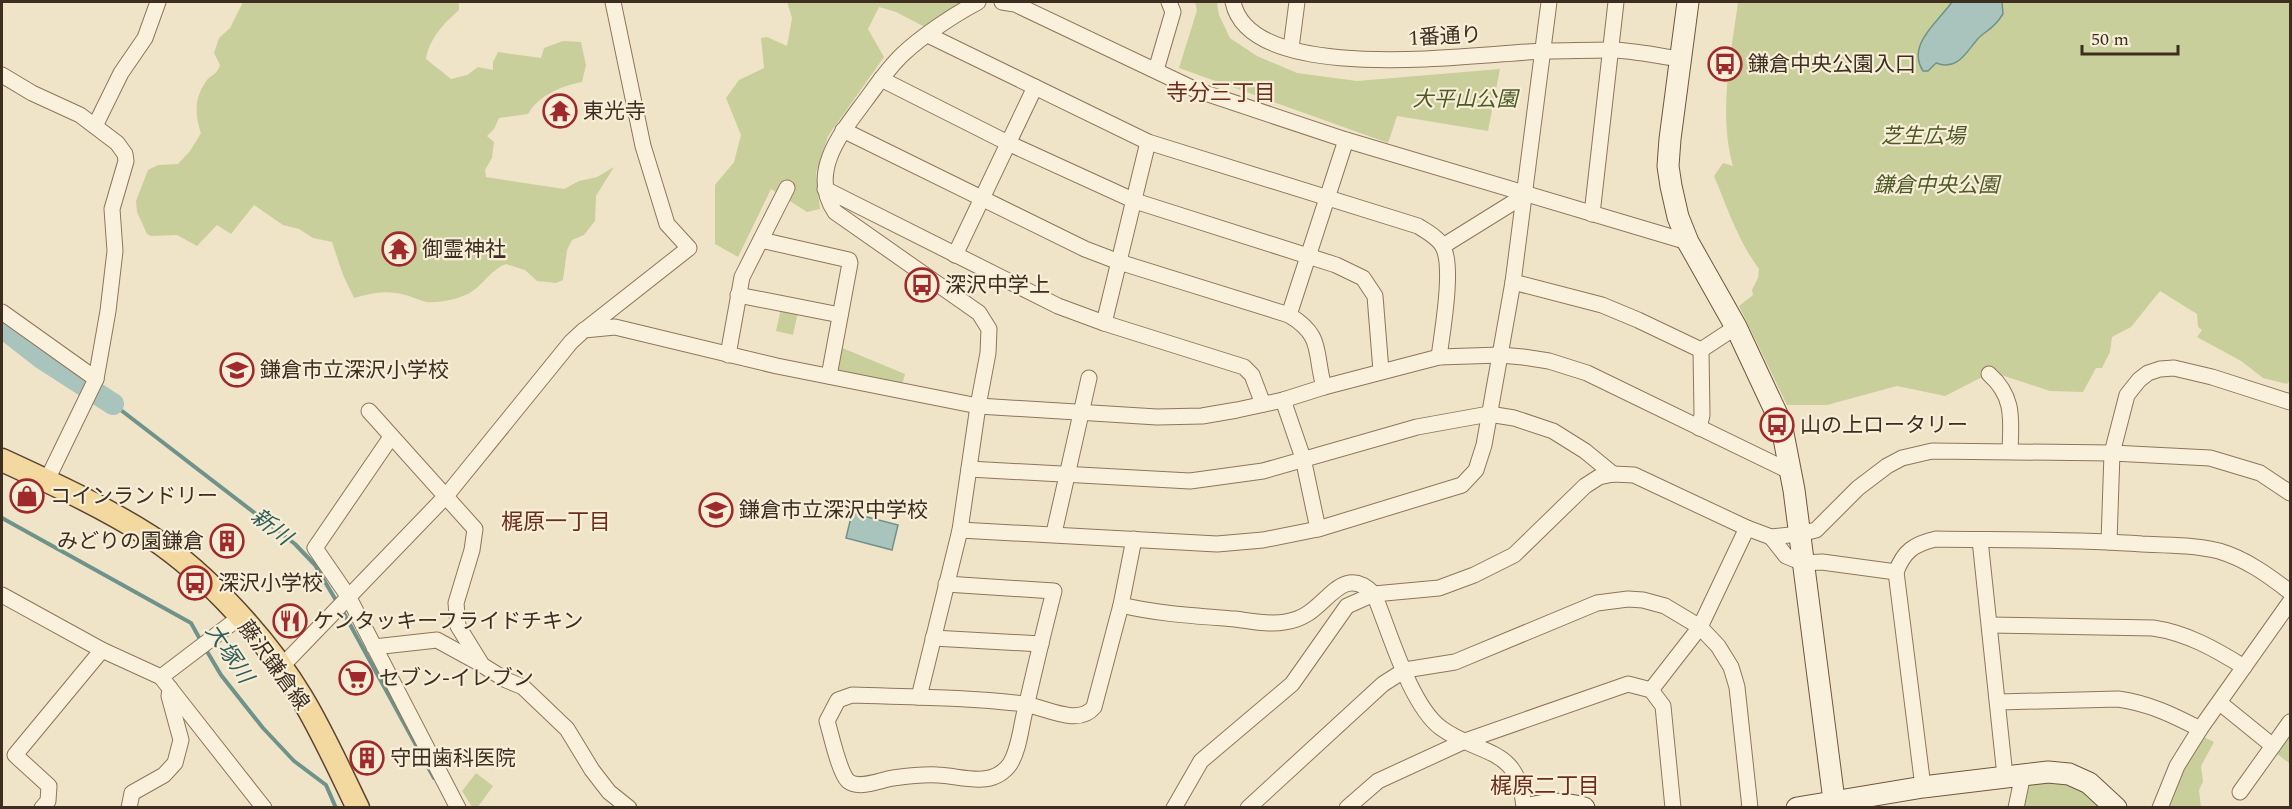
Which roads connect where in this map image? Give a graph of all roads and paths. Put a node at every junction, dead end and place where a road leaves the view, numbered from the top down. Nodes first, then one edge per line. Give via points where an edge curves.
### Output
1 (158, 2) edge
2 (613, 2) edge
3 (978, 2) edge
4 (1012, 2) edge
5 (1169, 2) edge
6 (1233, 2) edge
7 (1297, 2) edge
8 (1549, 2) edge
9 (1616, 2) edge
10 (1688, 2) edge
11 (928, 35) junction
12 (1291, 48) junction
13 (1610, 50) junction
14 (1544, 51) junction
15 (1681, 59) junction
16 (1155, 70) junction
17 (2, 75) edge
18 (881, 79) junction
19 (1035, 87) junction
20 (94, 126) junction
21 (843, 130) junction
22 (1347, 140) junction
23 (1148, 142) junction
24 (1008, 143) junction
25 (788, 188) dead end
26 (825, 189) junction
27 (1525, 195) junction
28 (1328, 198) junction
29 (983, 199) junction
30 (1135, 201) junction
31 (1592, 214) junction
32 (761, 240) junction
33 (1688, 242) junction
34 (1443, 246) junction
35 (954, 255) junction
36 (1309, 257) junction
37 (1119, 262) junction
38 (1513, 282) junction
39 (738, 295) junction
40 (2, 312) edge
41 (840, 315) junction
42 (1289, 315) junction
43 (1104, 323) junction
44 (1736, 327) junction
45 (584, 330) junction
46 (1701, 350) junction
47 (728, 355) junction
48 (1500, 355) junction
49 (1439, 357) junction
50 (1381, 371) junction
51 (1989, 374) dead end
52 (829, 376) junction
53 (1089, 378) dead end
54 (93, 386) junction
55 (1324, 387) junction
56 (1283, 400) junction
57 (2290, 402) edge
58 (1263, 404) junction
59 (978, 406) junction
60 (369, 411) dead end
61 (1080, 414) junction
62 (1489, 414) junction
63 (1700, 428) junction
64 (390, 437) junction
65 (2010, 452) junction
66 (2112, 453) junction
67 (1303, 458) junction
68 (2, 460) edge
69 (969, 470) junction
70 (1791, 472) junction
71 (1613, 474) junction
72 (1067, 475) junction
73 (46, 482) junction
74 (2290, 493) edge
75 (446, 496) junction
76 (1747, 528) junction
77 (1318, 529) junction
78 (960, 530) junction
79 (1054, 533) junction
80 (1799, 534) junction
81 (1771, 537) junction
82 (1134, 539) junction
83 (1980, 540) junction
84 (2109, 542) junction
85 (1803, 563) junction
86 (1896, 572) junction
87 (946, 584) junction
88 (2290, 592) edge
89 (1374, 594) junction
90 (2, 595) edge
91 (348, 596) junction
92 (2290, 602) edge
93 (1121, 605) junction
94 (240, 617) junction
95 (1990, 625) junction
96 (1700, 627) junction
97 (933, 638) junction
98 (1041, 644) junction
99 (374, 647) junction
100 (102, 650) junction
101 (482, 665) junction
102 (2244, 667) junction
103 (281, 668) junction
104 (1405, 670) junction
105 (166, 682) junction
106 (1651, 690) junction
107 (919, 697) junction
108 (1999, 702) junction
109 (2220, 703) junction
110 (1026, 705) junction
111 (2290, 722) edge
112 (2200, 729) junction
113 (1465, 741) junction
114 (2273, 746) junction
115 (2014, 775) junction
116 (1923, 787) junction
117 (2240, 792) dead end
118 (1834, 804) edge
119 (42, 807) edge
120 (129, 807) edge
121 (264, 807) edge
122 (358, 807) edge
123 (458, 807) edge
124 (629, 807) edge
125 (1174, 807) edge
126 (1248, 807) edge
127 (1347, 807) edge
128 (1524, 807) edge
129 (1531, 807) edge
130 (1584, 807) edge
131 (1673, 807) edge
132 (1750, 807) edge
133 (1797, 807) edge
134 (2016, 807) edge
135 (2116, 807) edge
136 (2160, 807) edge

1 - 20 street via 145,38
2 - 45 street via 640,138 667,224 689,248
3 - 11 street
4 - 16 street
5 - 16 street via 1173,12
6 - 12 street, 1番通り via 1244,24 1262,39
7 - 12 street
8 - 14 street
9 - 13 street
10 - 15 street
11 - 18 street via 901,56
11 - 19 street
12 - 14 street, 1番通り via 1327,57 1370,60
13 - 14 street, 1番通り
13 - 15 street, 1番通り
13 - 31 street
14 - 27 street
15 - 33 street via 1668,166 1678,217
16 - 22 street via 1196,90
17 - 20 street
18 - 21 street
18 - 24 street
19 - 23 street
19 - 24 street
20 - 54 street via 117,143 126,161 112,210 115,251
21 - 26 street via 830,154
21 - 29 street
22 - 27 street
22 - 28 street
23 - 28 street
23 - 30 street
24 - 29 street
24 - 30 street
25 - 32 street
26 - 35 street
26 - 59 street via 835,212 848,223 979,313 989,329 990,340
27 - 31 street
27 - 34 street
27 - 38 street
28 - 34 street via 1418,226
28 - 36 street
29 - 35 street
29 - 37 street
30 - 36 street
30 - 37 street
31 - 33 street
32 - 39 street
32 - 41 street via 849,260
33 - 44 street
34 - 49 street via 1448,264
35 - 43 street via 1058,306
36 - 42 street
36 - 50 street via 1363,278 1375,296
37 - 42 street
37 - 43 street
38 - 46 street via 1602,305
38 - 48 street
39 - 41 street
39 - 47 street
40 - 54 street
41 - 52 street
42 - 55 street via 1304,324 1315,339
43 - 58 street via 1244,367 1252,375
44 - 46 street
44 - 70 street via 1781,423
45 - 47 street via 615,327
45 - 75 street
46 - 63 street
47 - 52 street
48 - 49 street
48 - 62 street
48 - 63 street via 1549,361 1587,373
49 - 50 street
50 - 55 street
51 - 65 street via 2003,391 2011,411
52 - 59 street
53 - 61 street
54 - 73 street
55 - 56 street
56 - 58 street
56 - 67 street
57 - 66 street via 2202,375 2160,369 2139,380 2127,395
58 - 61 street via 1202,416
59 - 61 street
59 - 69 street
60 - 64 street
61 - 72 street
62 - 67 street via 1417,427
62 - 71 street via 1552,431
62 - 77 street via 1476,470 1462,485
63 - 70 street
64 - 75 street
64 - 91 street via 315,548
65 - 66 street
65 - 80 street via 1932,451 1902,458 1873,476 1816,530
66 - 74 street via 2220,460 2260,473
66 - 84 street
67 - 72 street via 1263,471 1190,482
67 - 77 street
68 - 73 main road, 藤沢鎌倉線
69 - 72 street
69 - 78 street
70 - 80 street
71 - 76 street via 1634,475
71 - 89 street via 1585,486 1514,555 1494,566 1439,588
72 - 79 street
73 - 94 main road, 藤沢鎌倉線 via 152,538 203,578
75 - 91 street
75 - 101 street via 475,530 455,614
76 - 81 street
76 - 96 street
77 - 82 street via 1217,544
78 - 79 street
78 - 87 street
79 - 82 street
80 - 81 street
80 - 85 street
81 - 85 street via 1786,556
82 - 93 street
83 - 84 street
83 - 86 street via 1922,542 1907,551
83 - 95 street
84 - 88 street via 2221,552 2263,571
85 - 86 street
85 - 118 street
86 - 116 street
87 - 97 street
87 - 98 street via 1054,591
89 - 93 street via 1360,584 1347,582 1306,615 1286,622
89 - 104 street
89 - 125 street via 1347,606 1292,684 1201,761
90 - 100 street
91 - 99 street
91 - 103 street
92 - 102 street
93 - 110 street via 1091,711 1080,716
94 - 103 main road, 藤沢鎌倉線
94 - 105 street
95 - 102 street via 2172,631
95 - 108 street
96 - 104 street via 1665,606 1643,600 1613,600 1597,603 1455,662
96 - 106 street
96 - 132 street via 1731,667 1737,687
97 - 98 street
97 - 107 street
98 - 110 street
99 - 101 street via 437,640
99 - 123 street
100 - 105 street
100 - 119 street via 15,754 50,786 48,801
101 - 124 street via 523,687 567,729 603,785
102 - 109 street
103 - 122 main road, 藤沢鎌倉線 via 302,698
104 - 113 street via 1421,707 1441,728
104 - 126 street via 1383,684
105 - 120 street via 182,740 175,763 164,775 132,793
105 - 121 street
106 - 113 street via 1628,684
106 - 131 street via 1663,706
107 - 110 street
107 - 110 street via 852,695 838,700 827,721 849,781 868,784 914,775 978,780 995,777 1014,755
108 - 112 street via 2133,701
108 - 115 street
109 - 112 street
109 - 114 street
111 - 114 street
112 - 136 street via 2177,766
113 - 127 street via 1378,781
113 - 128 street via 1506,761 1517,774
114 - 117 street
115 - 116 street
115 - 134 street
115 - 135 street via 2048,771 2069,774 2089,783
116 - 118 street
118 - 133 street
129 - 130 street via 1548,803

